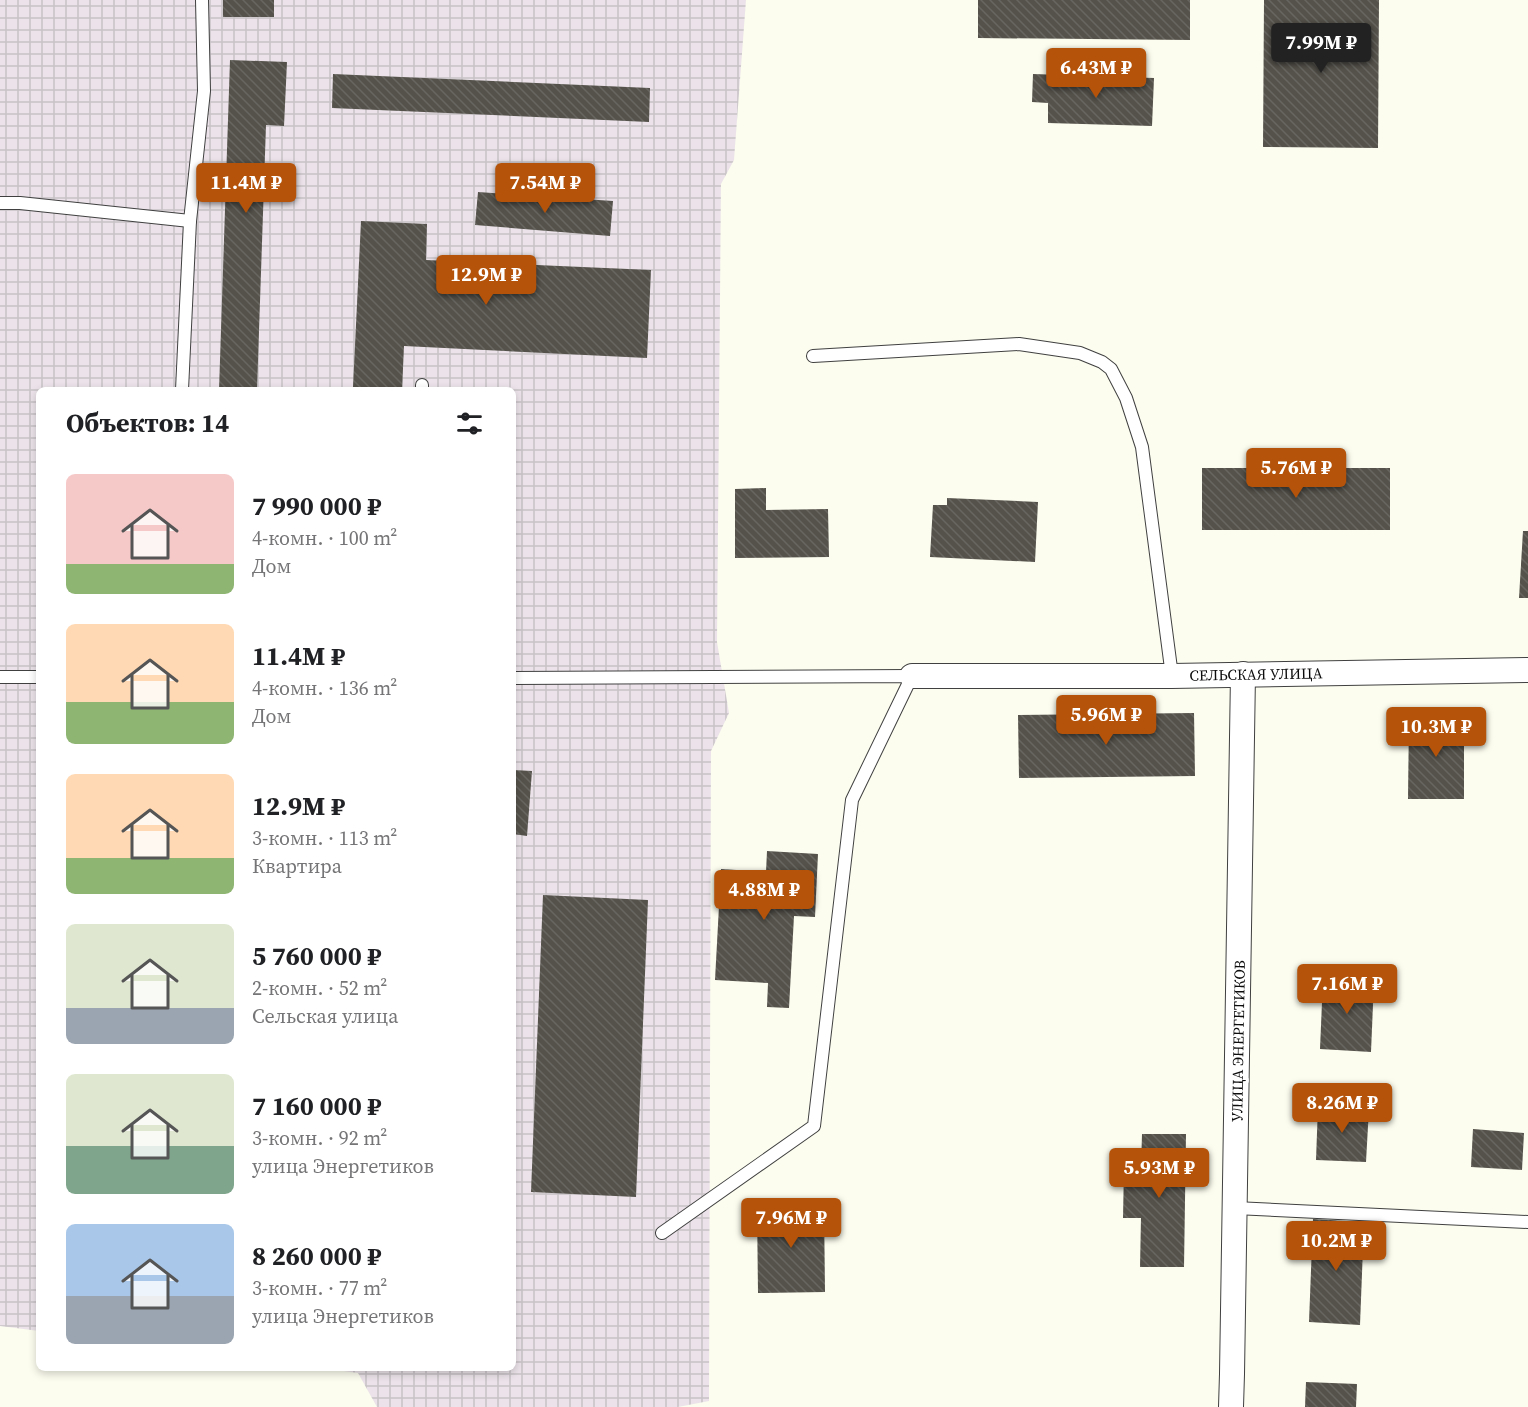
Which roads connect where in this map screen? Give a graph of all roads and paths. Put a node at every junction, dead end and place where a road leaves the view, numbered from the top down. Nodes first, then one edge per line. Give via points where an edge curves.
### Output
1 (202, 0) edge
2 (0, 203) edge
3 (190, 220) junction
4 (813, 356) dead end
5 (182, 387) edge
6 (1528, 670) edge
7 (1243, 674) junction
8 (912, 676) junction
9 (1172, 676) junction
10 (0, 677) edge
11 (36, 677) edge
12 (516, 678) edge
13 (1235, 1208) junction
14 (1528, 1222) edge
15 (662, 1233) dead end
16 (1231, 1407) edge

1 - 3 lane via 204,91
2 - 3 lane
3 - 5 lane
4 - 9 lane via 1019,344 1080,353 1111,369 1126,398 1142,447
6 - 7 street, СЕЛЬСКАЯ УЛИЦА
7 - 9 street, СЕЛЬСКАЯ УЛИЦА
7 - 13 street, УЛИЦА ЭНЕРГЕТИКОВ
8 - 9 street, СЕЛЬСКАЯ УЛИЦА
8 - 12 lane
8 - 15 lane via 852,800 814,1125
10 - 11 lane
13 - 14 lane
13 - 16 street, УЛИЦА ЭНЕРГЕТИКОВ

